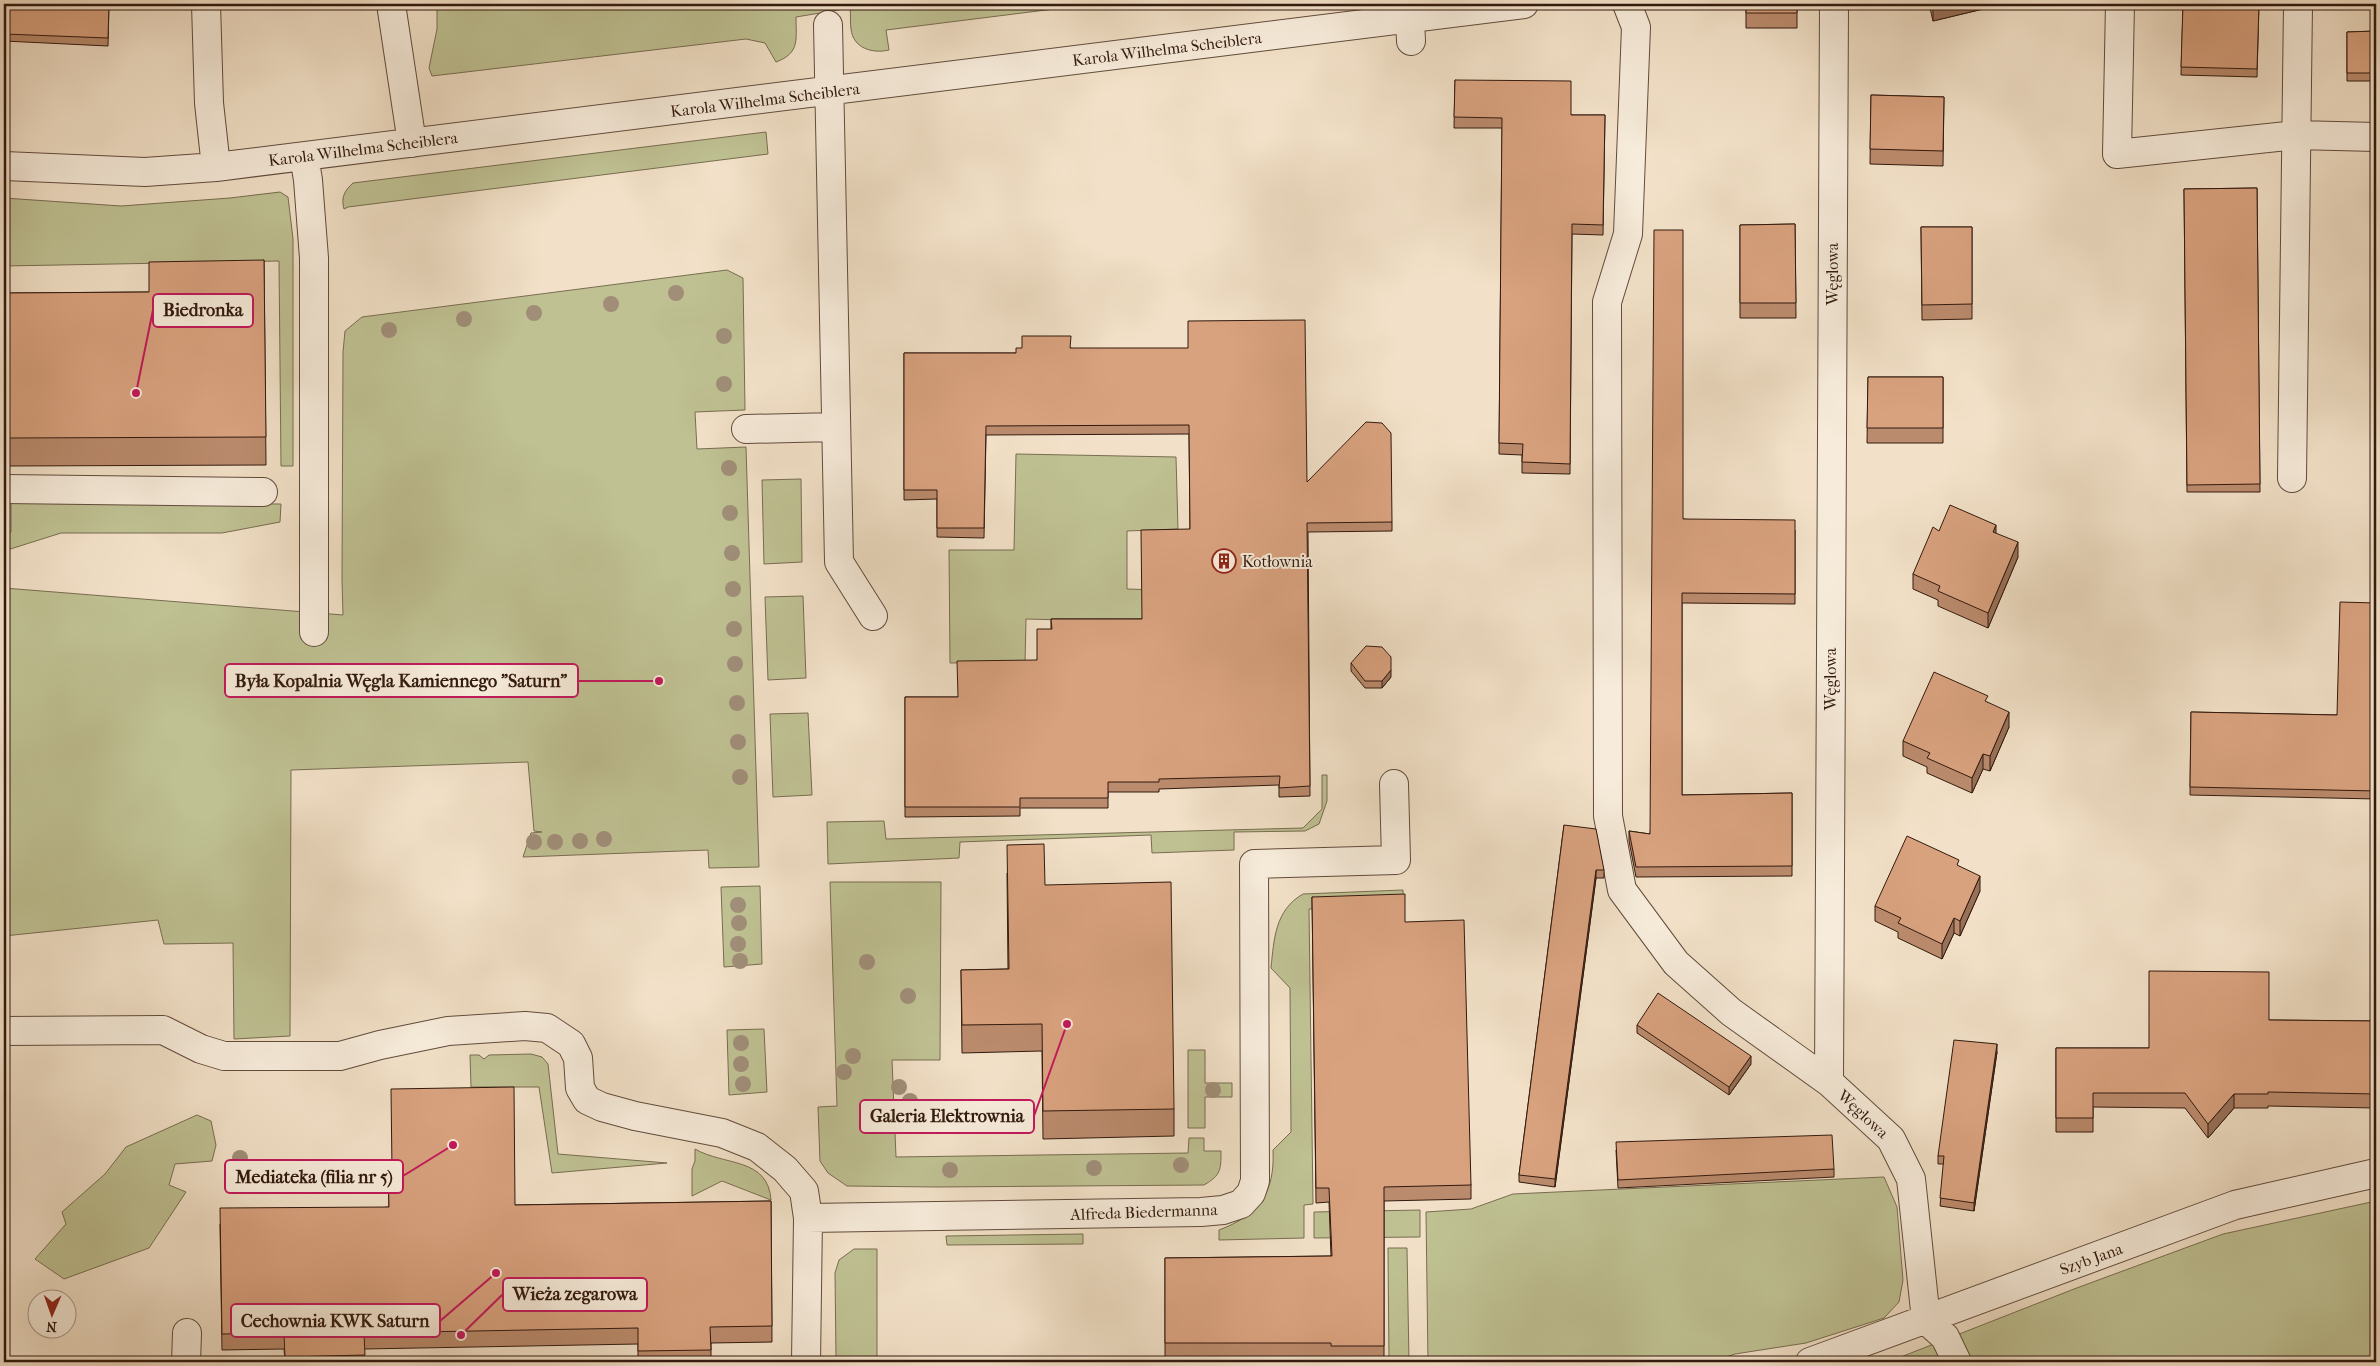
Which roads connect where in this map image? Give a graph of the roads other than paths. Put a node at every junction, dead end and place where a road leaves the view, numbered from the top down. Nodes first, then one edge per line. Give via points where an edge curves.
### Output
1 (206, 4) edge
2 (391, 4) edge
3 (1524, 4) edge
4 (1627, 4) edge
5 (1834, 4) edge
6 (2120, 4) edge
7 (2298, 4) edge
8 (828, 25) dead end
9 (830, 91) junction
10 (2296, 135) junction
11 (2376, 138) edge
12 (412, 143) junction
13 (304, 156) junction
14 (4, 166) edge
15 (216, 167) junction
16 (835, 427) junction
17 (746, 429) dead end
18 (2292, 478) dead end
19 (4, 490) edge
20 (263, 492) dead end
21 (873, 616) dead end
22 (314, 632) dead end
23 (1394, 784) dead end
24 (4, 1031) edge
25 (1828, 1082) junction
26 (2376, 1172) edge
27 (808, 1218) junction
28 (1926, 1320) junction
29 (187, 1333) dead end
30 (186, 1362) edge
31 (806, 1362) edge
32 (1810, 1362) edge
33 (1957, 1362) edge

1 - 15 street via 209,103
2 - 12 street
3 - 9 street, Karola Wilhelma Scheiblera via 1411,30
4 - 25 street via 1636,27 1628,234 1607,302 1608,816 1622,890 1676,963 1730,1012
5 - 25 street, Węglowa
6 - 10 street via 2117,154
7 - 10 street
8 - 9 street
9 - 12 street, Karola Wilhelma Scheiblera
9 - 16 street
10 - 11 street
10 - 18 street
12 - 13 street, Karola Wilhelma Scheiblera
13 - 15 street, Karola Wilhelma Scheiblera
13 - 22 street via 314,258
14 - 15 street, Karola Wilhelma Scheiblera via 146,172
16 - 17 street
16 - 21 street via 839,562
19 - 20 street
23 - 27 street, Alfreda Biedermanna via 1396,860 1254,864 1255,1181 1251,1193 1241,1204 1222,1210 1149,1214
24 - 27 street via 163,1030 201,1049 224,1056 340,1056 448,1031 525,1026 547,1028 571,1044 578,1058 580,1088 587,1100 635,1116 722,1133 757,1147 786,1169 804,1191
25 - 28 street, Węglowa via 1891,1139 1911,1179
26 - 28 street, Szyb Jana via 2235,1206
27 - 31 street
28 - 32 street, Szyb Jana
28 - 33 street via 1945,1337
29 - 30 street

